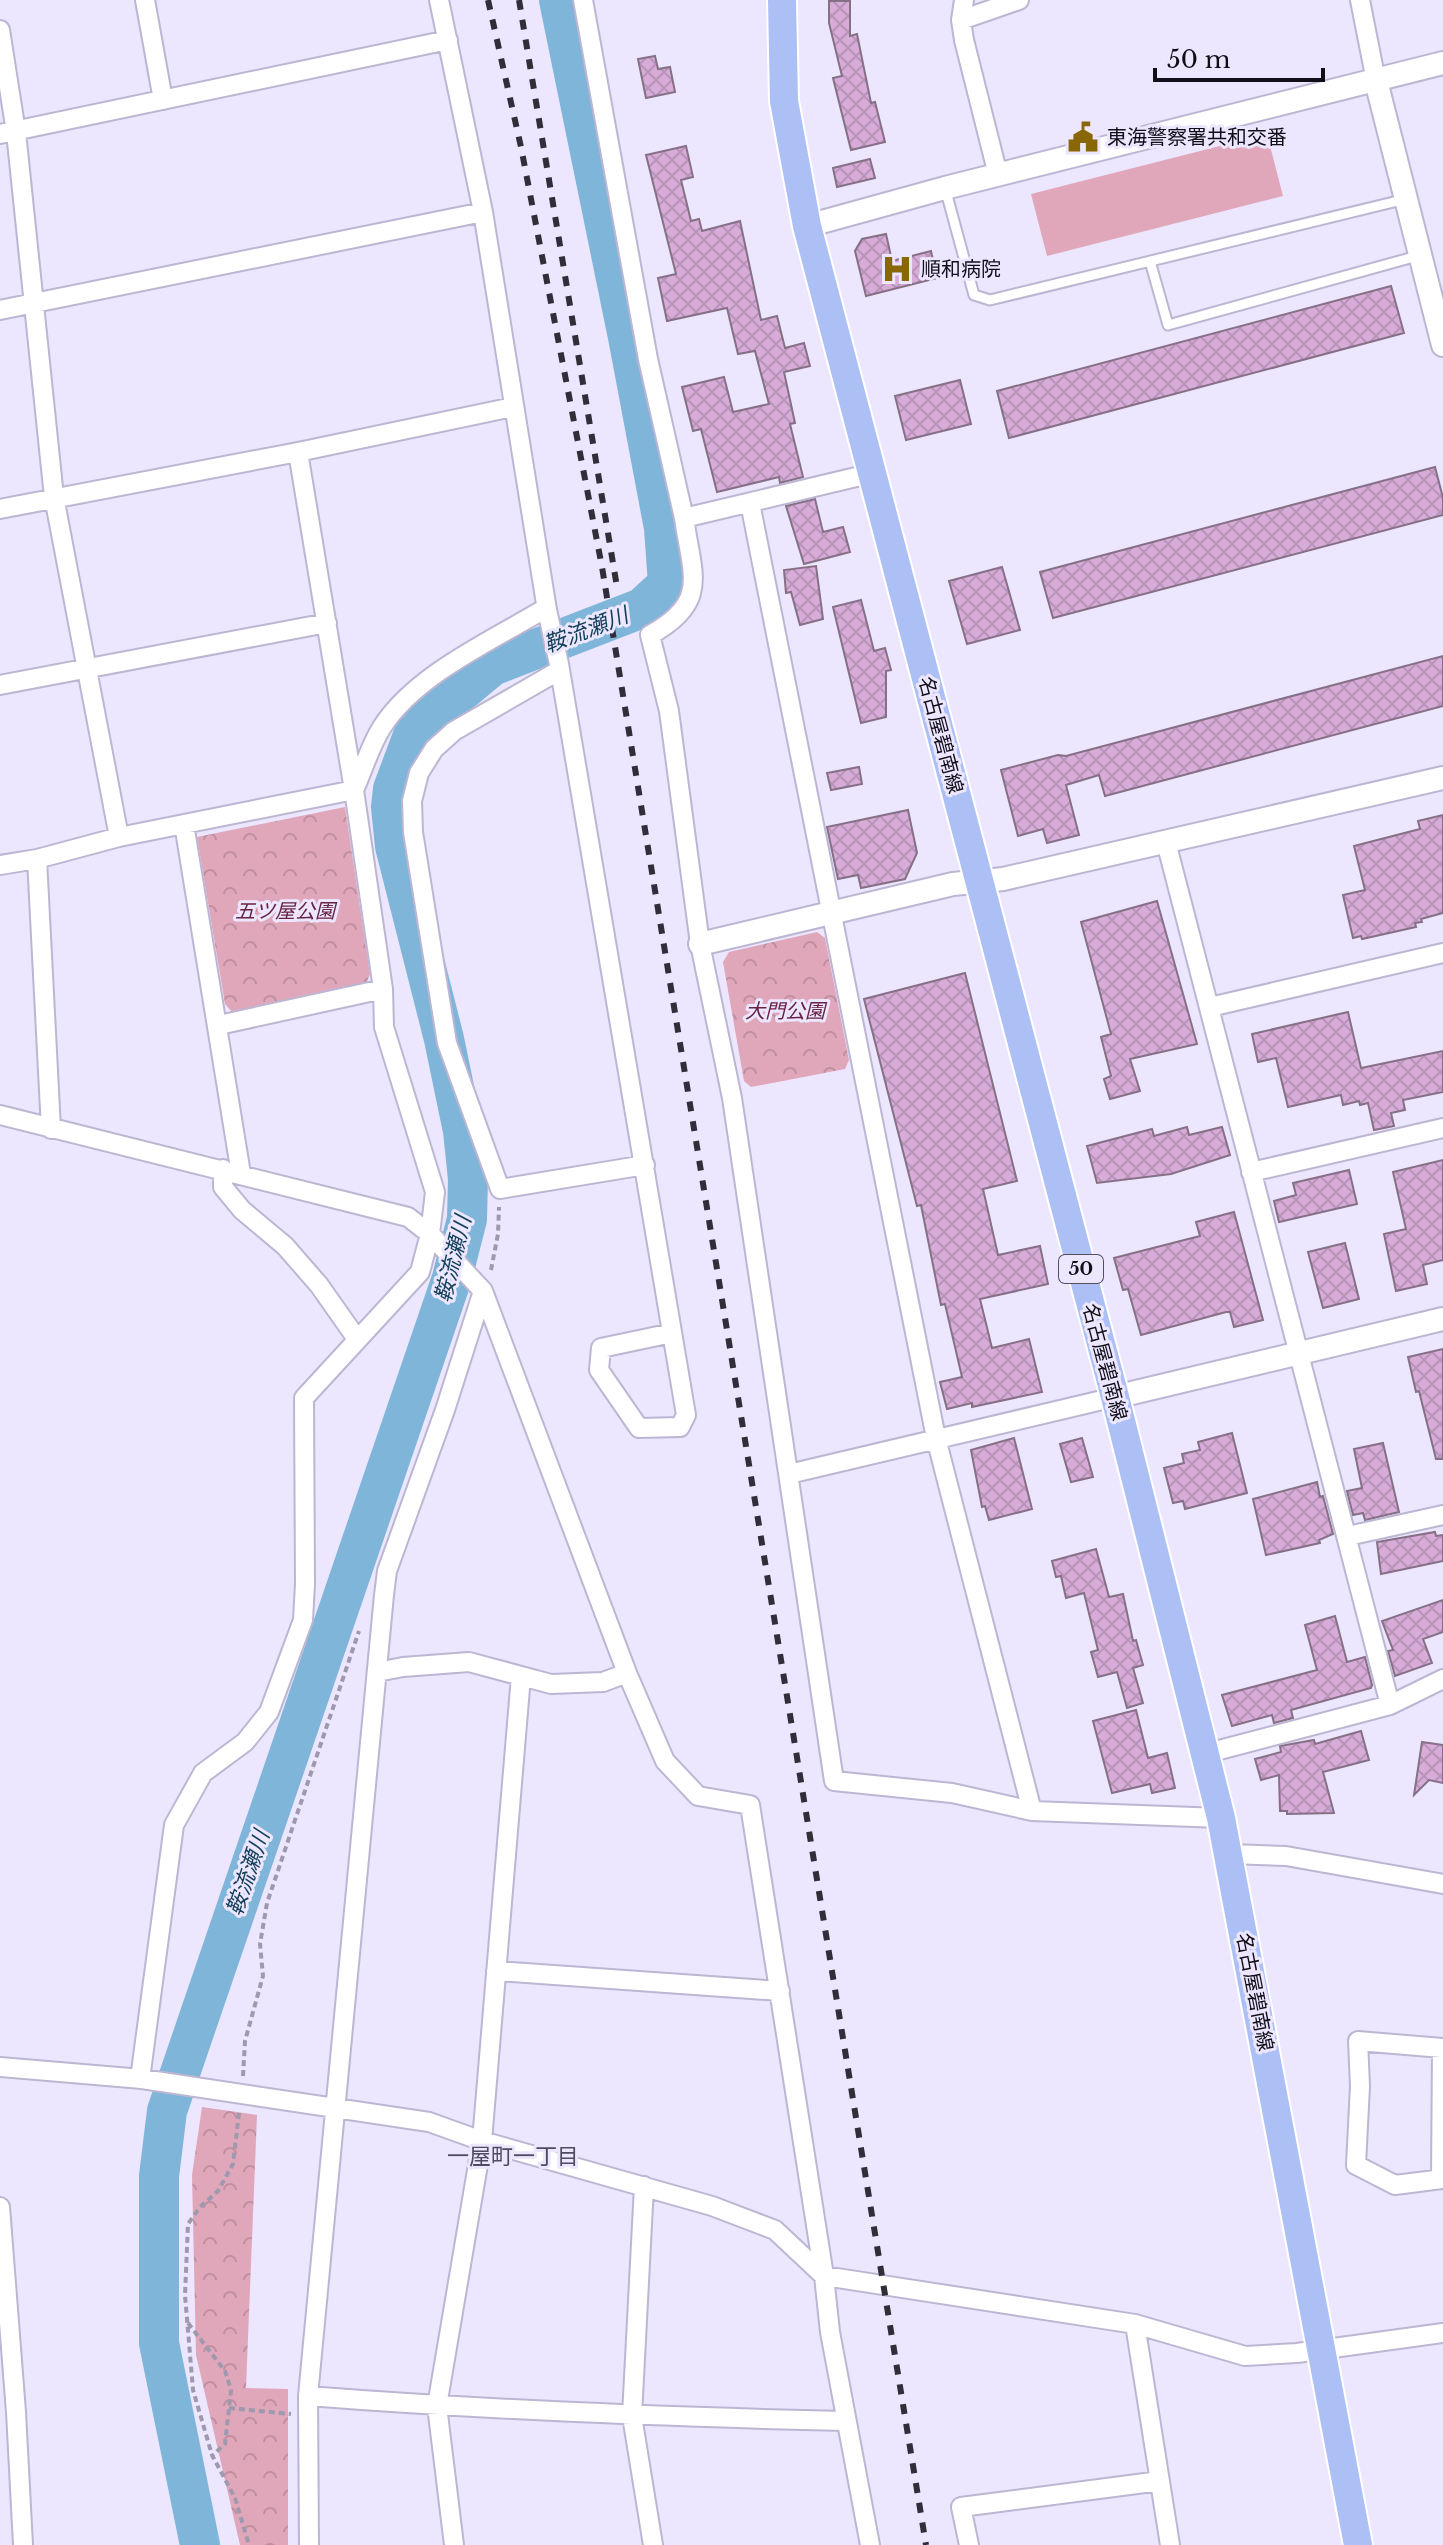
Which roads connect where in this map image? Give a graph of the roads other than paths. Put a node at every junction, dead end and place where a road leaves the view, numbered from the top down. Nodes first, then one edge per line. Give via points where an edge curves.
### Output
1 (145, 0) edge
2 (439, 0) edge
3 (583, 0) edge
4 (782, 0) edge
5 (964, 0) edge
6 (1019, 0) edge
7 (1360, 0) edge
8 (961, 20) junction
9 (0, 30) edge
10 (448, 40) junction
11 (1443, 63) edge
12 (1376, 81) junction
13 (163, 100) junction
14 (8, 133) edge
15 (998, 175) junction
16 (945, 188) junction
17 (1406, 199) junction
18 (483, 212) junction
19 (807, 226) junction
20 (1421, 255) junction
21 (1150, 261) junction
22 (34, 303) junction
23 (0, 310) edge
24 (1443, 345) edge
25 (513, 407) junction
26 (298, 452) junction
27 (873, 473) junction
28 (54, 497) junction
29 (750, 503) junction
30 (0, 509) edge
31 (684, 518) junction
32 (546, 609) junction
33 (327, 623) junction
34 (87, 667) junction
35 (559, 667) junction
36 (0, 685) edge
37 (1443, 778) edge
38 (354, 790) junction
39 (184, 824) junction
40 (119, 837) junction
41 (1166, 842) junction
42 (37, 859) junction
43 (0, 865) edge
44 (980, 881) junction
45 (831, 913) junction
46 (700, 944) junction
47 (1443, 953) edge
48 (383, 989) junction
49 (1210, 1007) junction
50 (219, 1025) junction
51 (0, 1115) edge
52 (1443, 1128) edge
53 (51, 1129) junction
54 (645, 1165) junction
55 (232, 1172) junction
56 (1251, 1172) junction
57 (431, 1235) junction
58 (481, 1287) junction
59 (1443, 1319) edge
60 (672, 1333) junction
61 (357, 1339) junction
62 (1298, 1353) junction
63 (1115, 1397) junction
64 (936, 1438) junction
65 (789, 1474) junction
66 (1443, 1515) edge
67 (1348, 1536) junction
68 (377, 1672) junction
69 (627, 1673) junction
70 (521, 1676) junction
71 (1443, 1679) edge
72 (1390, 1705) junction
73 (1204, 1754) junction
74 (1032, 1811) junction
75 (1221, 1818) junction
76 (1230, 1854) junction
77 (1443, 1884) edge
78 (496, 1971) junction
79 (780, 1991) junction
80 (0, 2067) edge
81 (141, 2079) junction
82 (337, 2106) junction
83 (482, 2141) junction
84 (1442, 2179) edge
85 (644, 2186) junction
86 (0, 2207) edge
87 (824, 2276) junction
88 (1135, 2324) junction
89 (1443, 2333) edge
90 (1323, 2349) junction
91 (308, 2396) junction
92 (437, 2406) junction
93 (8, 2412) edge
94 (632, 2416) junction
95 (845, 2421) junction
96 (1160, 2481) junction
97 (23, 2545) edge
98 (309, 2545) edge
99 (454, 2545) edge
100 (653, 2545) edge
101 (870, 2545) edge
102 (969, 2545) edge
103 (1170, 2545) edge
104 (1358, 2545) edge

1 - 13 street
2 - 10 street
3 - 31 street via 648,359
4 - 19 main road, 名古屋碧南線 / 50 via 784,101
5 - 8 street
6 - 8 street
7 - 12 street
8 - 15 street
9 - 14 street
10 - 13 street
10 - 18 street
11 - 12 street
12 - 15 street
12 - 17 street
13 - 14 street
14 - 22 street
15 - 16 street
16 - 19 street
16 - 21 lane via 974,295 990,300
17 - 20 street
17 - 21 lane
18 - 22 street
18 - 25 street
19 - 27 main road, 名古屋碧南線 / 50
20 - 21 lane via 1168,325
20 - 24 street
22 - 23 street
22 - 28 street
25 - 26 street
25 - 32 street
26 - 28 street
26 - 33 street
27 - 29 street
27 - 44 main road, 名古屋碧南線 / 50
28 - 30 street
28 - 34 street
29 - 31 street
29 - 45 street
31 - 46 street via 694,590 673,622 650,635 669,711
32 - 35 street
32 - 38 street via 413,692 381,728
33 - 34 street
33 - 38 street
34 - 36 street
34 - 40 street
35 - 54 street
35 - 54 street via 454,731 419,773 412,801 413,832 447,1043 500,1189
37 - 41 street
38 - 39 street
38 - 48 street
39 - 40 street
39 - 50 street
40 - 42 street
41 - 44 street
41 - 49 street
42 - 43 street
42 - 53 street
44 - 45 street
44 - 63 main road, 名古屋碧南線 / 50
45 - 46 street
45 - 64 street
46 - 65 street via 732,1098
47 - 49 street
48 - 50 street
48 - 57 street via 384,1027 435,1192
49 - 56 street
50 - 55 street
51 - 53 street
52 - 56 street
53 - 55 street
54 - 60 street
55 - 57 street via 408,1217
55 - 61 street via 223,1187 285,1246
56 - 62 street
57 - 58 street
57 - 61 street via 420,1272
58 - 68 street via 445,1410 387,1571
58 - 69 street
59 - 62 street
60 - 60 street via 601,1348 599,1370 639,1428 680,1427 686,1415
61 - 81 street via 304,1398 303,1620 269,1712 245,1742 203,1773 174,1825
62 - 63 street
62 - 67 street
63 - 64 street
63 - 73 main road, 名古屋碧南線 / 50
64 - 65 street
64 - 74 street
65 - 74 street via 834,1781 952,1793
66 - 67 street
67 - 72 street
68 - 70 street via 469,1662
68 - 82 street
69 - 70 street via 603,1682 551,1684
69 - 79 street via 665,1761 698,1796 750,1805
70 - 78 street
71 - 72 street
72 - 73 street
73 - 75 main road, 名古屋碧南線 / 50
74 - 75 street
75 - 76 main road, 名古屋碧南線 / 50
76 - 77 street via 1286,1856
76 - 90 main road, 名古屋碧南線 / 50
78 - 79 street
78 - 83 street
79 - 87 street
80 - 81 street
81 - 82 street
82 - 83 street via 429,2122
82 - 91 street
83 - 85 street
83 - 92 street
84 - 84 street via 1395,2185 1356,2165 1358,2041 1442,2048
85 - 87 street via 775,2230
85 - 94 street
86 - 93 street
87 - 88 street
87 - 95 street
88 - 90 street via 1245,2356
88 - 96 street
89 - 90 street
90 - 104 main road, 名古屋碧南線 / 50
91 - 92 street
91 - 98 street
92 - 94 street
92 - 99 street
93 - 97 street
94 - 95 street
94 - 100 street
95 - 101 street
96 - 102 street via 961,2507
96 - 103 street

